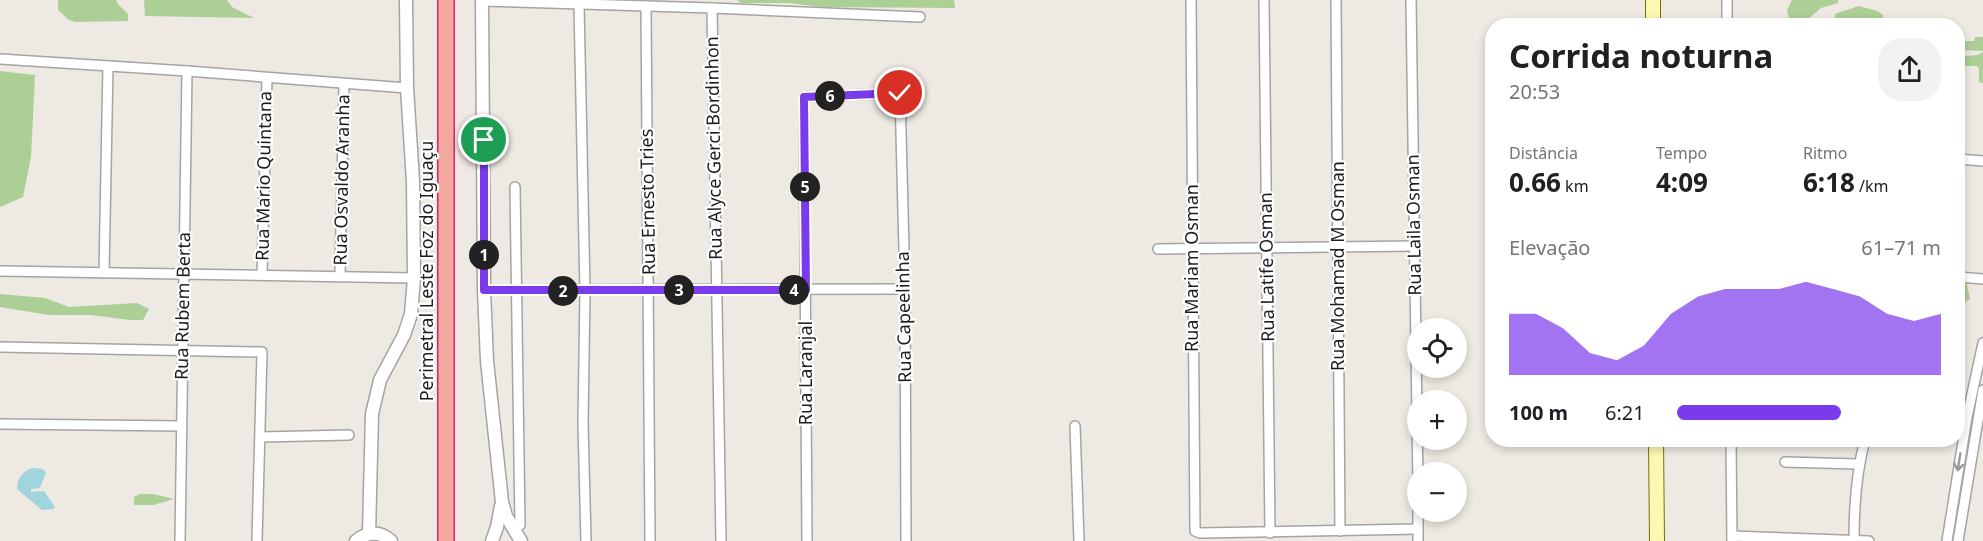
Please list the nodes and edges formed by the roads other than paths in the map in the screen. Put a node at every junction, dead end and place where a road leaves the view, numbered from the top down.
1 (406, 0) edge
2 (446, 0) edge
3 (1191, 0) edge
4 (1264, 0) edge
5 (1336, 0) edge
6 (1411, 0) edge
7 (1653, 0) edge
8 (1727, 0) edge
9 (482, 1) edge
10 (579, 5) junction
11 (646, 6) junction
12 (712, 8) junction
13 (920, 17) dead end
14 (1653, 18) edge
15 (1727, 18) edge
16 (0, 58) edge
17 (108, 66) junction
18 (187, 70) junction
19 (267, 78) junction
20 (344, 84) junction
21 (407, 88) junction
22 (804, 97) joint
23 (1965, 160) edge
24 (1983, 161) edge
25 (514, 187) dead end
26 (1414, 246) junction
27 (1338, 247) junction
28 (1266, 248) junction
29 (1158, 249) dead end
30 (1192, 249) junction
31 (0, 271) edge
32 (104, 273) junction
33 (184, 274) junction
34 (262, 275) junction
35 (340, 276) junction
36 (414, 278) junction
37 (1965, 278) edge
38 (1983, 279) edge
39 (904, 289) junction
40 (484, 290) junction
41 (716, 290) junction
42 (806, 290) junction
43 (516, 291) junction
44 (585, 291) junction
45 (649, 291) junction
46 (1983, 343) edge
47 (0, 346) edge
48 (182, 351) junction
49 (1983, 390) edge
50 (0, 424) edge
51 (181, 426) junction
52 (1075, 426) dead end
53 (1965, 429) edge
54 (349, 435) dead end
55 (261, 437) junction
56 (1656, 447) edge
57 (1731, 447) edge
58 (1863, 447) edge
59 (1962, 447) edge
60 (1418, 462) edge
61 (1785, 462) dead end
62 (1858, 464) junction
63 (502, 502) junction
64 (1418, 522) edge
65 (520, 525) dead end
66 (1418, 529) junction
67 (1340, 531) junction
68 (1270, 533) junction
69 (1300, 537) edge
70 (359, 538) edge
71 (1732, 539) edge
72 (446, 540) edge
73 (1854, 540) edge
74 (180, 541) edge
75 (257, 541) edge
76 (392, 541) edge
77 (493, 541) edge
78 (521, 541) edge
79 (586, 541) edge
80 (650, 541) edge
81 (721, 541) edge
82 (807, 541) edge
83 (906, 541) edge
84 (1079, 541) edge
85 (1418, 541) edge
86 (1657, 541) edge
87 (1869, 541) edge
88 (1947, 541) edge
89 (1958, 541) edge

1 - 21 street
2 - 72 highway, Perimetral Leste Foz do Iguaçu
3 - 30 street, Rua Mariam Osman
4 - 28 street, Rua Latife Osman
5 - 27 street, Rua Mohamad M Osman
6 - 26 street, Rua Laila Osman
7 - 14 main road
8 - 15 street
9 - 10 street
9 - 40 street
10 - 11 street
10 - 44 street
11 - 12 street
11 - 45 street, Rua Ernesto Tries
12 - 13 street
12 - 41 street, Rua Alyce Gerci Bordinhon
16 - 17 street
17 - 18 street
17 - 32 street
18 - 19 street
18 - 33 street, Rua Rubem Berta
19 - 20 street
19 - 34 street, Rua Mario Quintana
20 - 21 street
20 - 35 street, Rua Osvaldo Aranha
21 - 36 street
22 - 39 street, Rua Capeelinha
22 - 42 street, Rua Laranjal
23 - 24 street
25 - 43 street
26 - 27 street
26 - 60 street, Rua Laila Osman
27 - 28 street
27 - 67 street, Rua Mohamad M Osman
28 - 30 street
28 - 68 street, Rua Latife Osman
29 - 30 street
30 - 68 street, Rua Mariam Osman
31 - 32 street
32 - 33 street
33 - 34 street
33 - 48 street, Rua Rubem Berta
34 - 35 street
35 - 36 street
36 - 70 street
37 - 38 street
39 - 42 street
39 - 83 street, Rua Capeelinha
40 - 43 street
40 - 63 street
41 - 42 street
41 - 45 street
41 - 81 street, Rua Alyce Gerci Bordinhon
42 - 82 street, Rua Laranjal
43 - 44 street
43 - 65 street
44 - 45 street
44 - 79 street
45 - 80 street, Rua Ernesto Tries
46 -> 53 street
47 - 48 street
48 - 51 street, Rua Rubem Berta
48 - 55 street
49 - 89 street
50 - 51 street
51 - 74 street, Rua Rubem Berta
52 - 84 street
54 - 55 street
55 - 75 street
56 - 86 main road
57 - 71 street
58 - 62 street
59 -> 88 street
61 - 62 street
62 - 73 street
63 - 77 street
63 - 78 street
64 - 66 street
66 - 67 street
66 - 85 street
67 - 69 street
68 - 69 street
70 - 76 street
71 - 73 street
73 - 87 street
77 - 78 street

